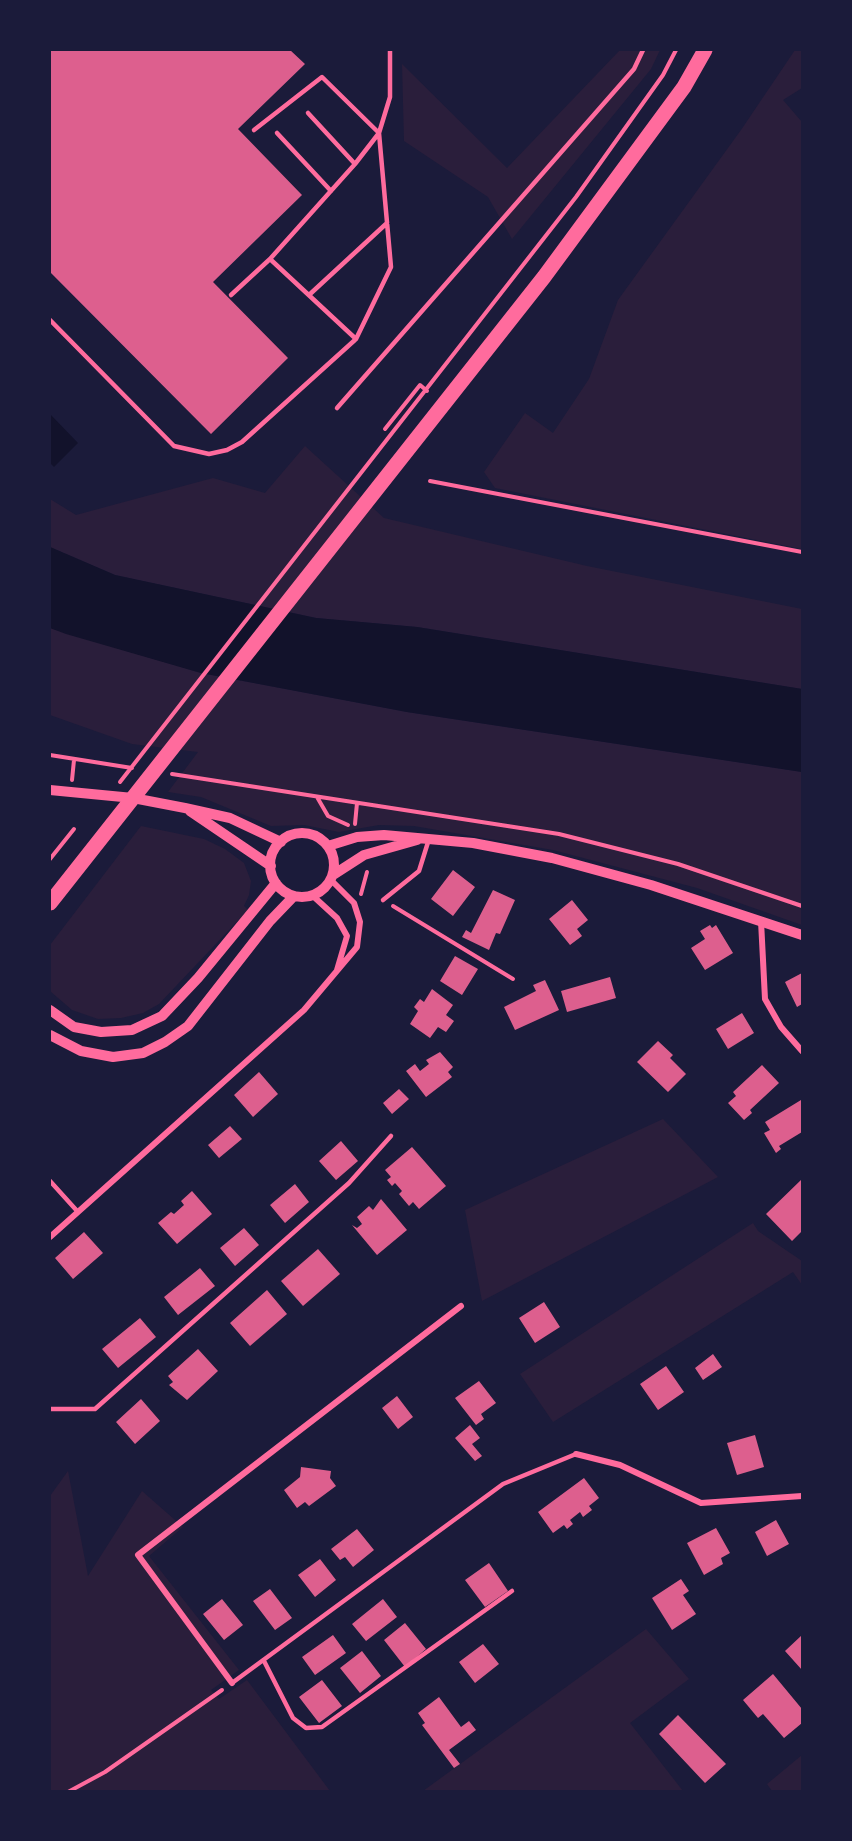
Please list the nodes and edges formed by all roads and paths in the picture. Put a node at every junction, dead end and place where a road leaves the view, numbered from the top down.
1 (390, 50) edge
2 (643, 50) edge
3 (676, 50) edge
4 (705, 50) edge
5 (308, 113) dead end
6 (254, 130) dead end
7 (379, 132) junction
8 (277, 133) dead end
9 (354, 164) junction
10 (331, 190) junction
11 (387, 223) junction
12 (270, 259) junction
13 (231, 295) dead end
14 (309, 295) junction
15 (50, 320) edge
16 (356, 339) junction
17 (427, 391) junction
18 (338, 408) dead end
19 (385, 429) dead end
20 (430, 481) dead end
21 (802, 552) edge
22 (50, 755) edge
23 (74, 760) junction
24 (144, 770) dead end
25 (167, 774) dead end
26 (71, 782) dead end
27 (113, 791) dead end
28 (50, 793) edge
29 (317, 796) junction
30 (357, 803) junction
31 (185, 808) junction
32 (74, 829) dead end
33 (426, 839) junction
34 (281, 842) junction
35 (328, 846) junction
36 (50, 859) edge
37 (57, 864) dead end
38 (271, 866) junction
39 (367, 871) dead end
40 (332, 878) junction
41 (276, 883) junction
42 (294, 896) junction
43 (313, 896) junction
44 (361, 897) dead end
45 (383, 900) joint
46 (50, 903) edge
47 (802, 906) edge
48 (761, 921) junction
49 (802, 935) edge
50 (336, 972) junction
51 (513, 979) dead end
52 (50, 1010) edge
53 (50, 1035) edge
54 (802, 1051) edge
55 (391, 1136) dead end
56 (50, 1181) edge
57 (78, 1212) junction
58 (50, 1237) edge
59 (461, 1306) dead end
60 (50, 1409) edge
61 (576, 1454) joint
62 (802, 1496) edge
63 (512, 1591) dead end
64 (264, 1661) junction
65 (232, 1683) junction
66 (68, 1791) edge

1 - 7 lane
2 - 18 lane
3 - 17 path
4 - 46 main road
5 - 9 lane
6 - 7 lane
7 - 9 lane
7 - 11 lane
8 - 10 lane
9 - 10 lane
10 - 12 lane
11 - 14 lane
11 - 16 lane
12 - 13 lane
12 - 14 lane
14 - 16 lane
15 - 16 lane
17 - 19 path
17 - 27 path
20 - 21 path
22 - 23 path
23 - 24 path
23 - 26 path
25 - 29 path
28 - 31 street
29 - 30 path
29 - 30 path
30 - 47 path
31 - 34 street
31 - 38 street
32 - 36 path
33 - 35 street
33 - 40 street
33 - 45 lane
33 - 48 street
34 - 35 street
34 - 38 street
35 - 40 street
36 - 37 path
38 - 41 street
39 - 44 path
40 - 43 street
40 - 50 street
41 - 42 street
41 - 52 street
42 - 43 street
42 - 53 street
43 - 50 street
45 - 51 path
48 - 49 street
48 - 54 street
50 - 57 street
55 - 60 lane
56 - 57 lane
57 - 58 street
59 - 65 street
61 - 62 street
61 - 64 lane
63 - 64 lane
64 - 65 lane
65 - 66 path

